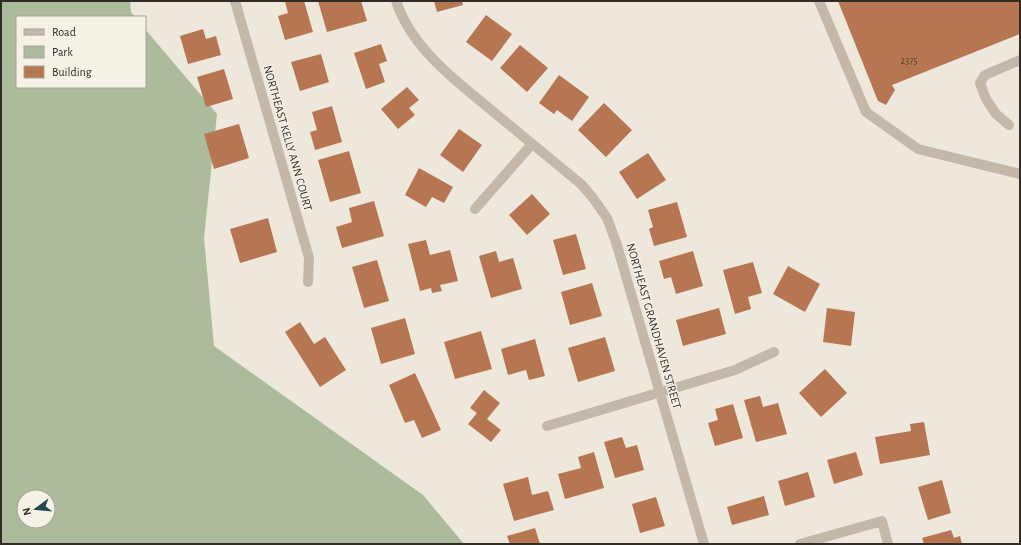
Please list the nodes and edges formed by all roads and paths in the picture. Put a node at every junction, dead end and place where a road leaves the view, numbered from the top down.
1 (235, 1) edge
2 (396, 1) edge
3 (819, 1) edge
4 (1020, 60) edge
5 (1009, 125) dead end
6 (532, 144) junction
7 (1020, 174) edge
8 (475, 209) dead end
9 (308, 282) dead end
10 (774, 352) dead end
11 (660, 393) junction
12 (547, 426) dead end
13 (704, 544) edge
14 (800, 544) edge
15 (888, 544) edge

1 - 9 street, NORTHEAST KELLY ANN COURT
2 - 6 street, NORTHEAST GRANDHAVEN STREET
3 - 7 street
4 - 5 street
6 - 8 street
6 - 11 street, NORTHEAST GRANDHAVEN STREET
10 - 11 street
11 - 12 street
11 - 13 street, NORTHEAST GRANDHAVEN STREET
14 - 15 street

